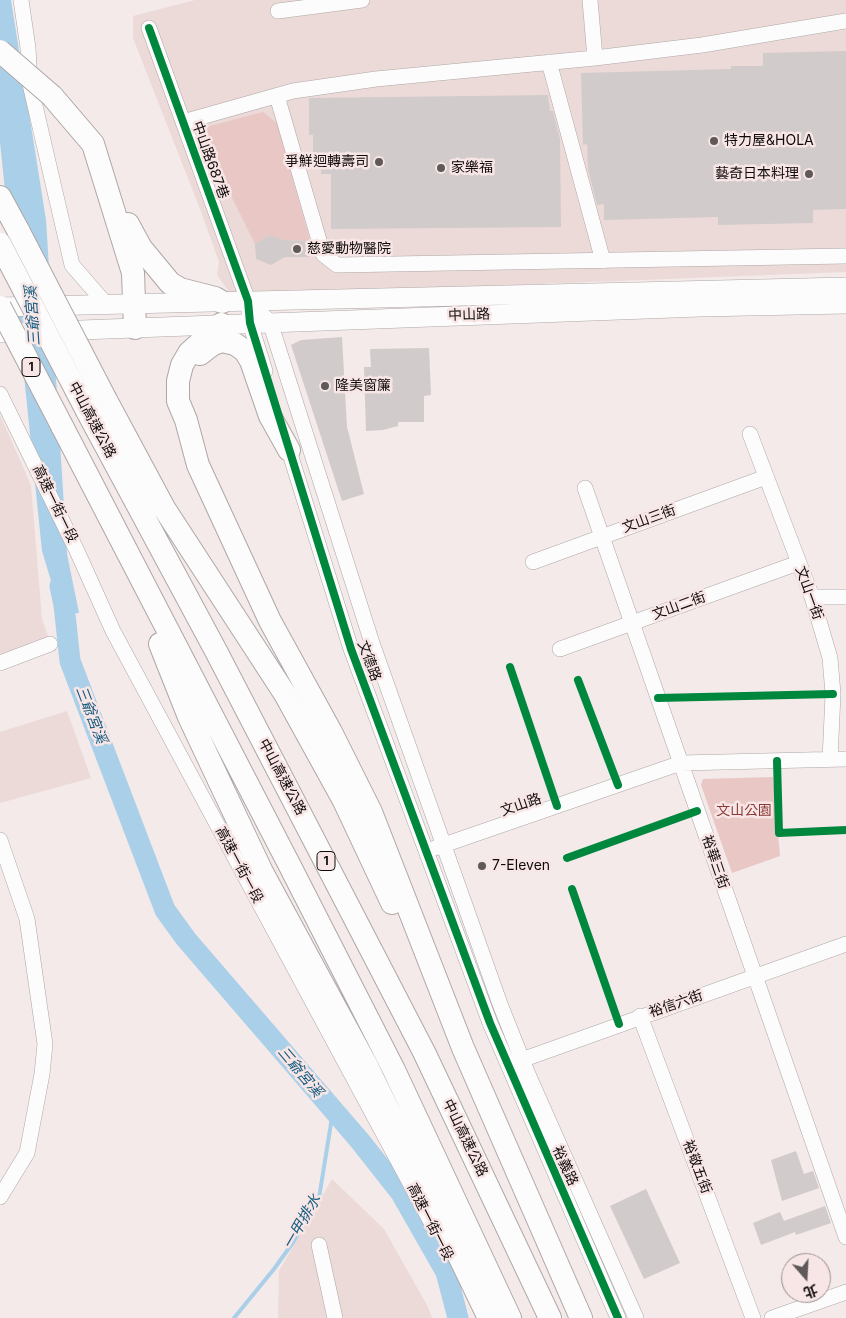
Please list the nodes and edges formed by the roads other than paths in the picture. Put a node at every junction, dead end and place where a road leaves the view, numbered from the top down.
1 (21, 0) edge
2 (362, 0) edge
3 (590, 0) edge
4 (278, 11) dead end
5 (846, 21) edge
6 (149, 28) dead end
7 (0, 51) edge
8 (595, 58) junction
9 (549, 62) junction
10 (277, 96) junction
11 (183, 122) junction
12 (93, 144) junction
13 (0, 197) edge
14 (0, 244) edge
15 (846, 256) edge
16 (603, 261) junction
17 (846, 287) edge
18 (248, 301) junction
19 (222, 302) junction
20 (106, 303) junction
21 (134, 303) junction
22 (846, 304) edge
23 (0, 307) edge
24 (270, 322) junction
25 (250, 323) junction
26 (221, 324) junction
27 (135, 328) junction
28 (2, 333) edge
29 (0, 386) edge
30 (0, 394) edge
31 (97, 406) junction
32 (8, 408) junction
33 (186, 420) junction
34 (750, 434) dead end
35 (289, 450) junction
36 (766, 476) junction
37 (585, 488) dead end
38 (104, 506) junction
39 (602, 536) junction
40 (533, 562) dead end
41 (798, 563) junction
42 (846, 596) edge
43 (812, 597) junction
44 (632, 624) junction
45 (50, 644) dead end
46 (560, 648) dead end
47 (0, 663) edge
48 (846, 759) edge
49 (830, 760) junction
50 (680, 762) junction
51 (0, 840) edge
52 (443, 845) junction
53 (426, 851) junction
54 (846, 944) edge
55 (755, 976) junction
56 (500, 1004) joint
57 (640, 1016) junction
58 (490, 1023) joint
59 (463, 1048) junction
60 (522, 1060) junction
61 (507, 1065) junction
62 (0, 1197) edge
63 (846, 1237) edge
64 (319, 1245) dead end
65 (846, 1292) edge
66 (335, 1318) edge
67 (477, 1318) edge
68 (489, 1318) edge
69 (510, 1318) edge
70 (550, 1318) edge
71 (581, 1318) edge
72 (618, 1318) edge
73 (636, 1318) edge
74 (753, 1318) edge
75 (772, 1318) edge

1 - 20 street
2 - 4 street
3 - 8 street
5 - 8 street
6 - 11 street, 中山路687巷
7 - 12 highway, bridge
8 - 9 street
9 - 10 street
9 - 16 street
10 - 11 street
10 - 16 street
11 - 18 street, 中山路687巷
12 - 19 highway
12 - 21 highway
13 - 31 highway, bridge
14 - 31 highway, 中山高速公路 / 1, bridge
15 - 16 street
17 - 18 main road, 中山路
18 - 19 main road, 中山路
18 - 24 street, 文德路
18 - 25 street, 文德路
19 - 21 main road, 中山路
20 - 21 main road, 中山路
20 - 23 main road, 中山路, bridge
21 - 27 highway
22 - 24 main road, 中山路
23 - 38 highway, 1, bridge
24 - 25 main road, 中山路
24 - 52 street, 文德路
25 - 26 main road, 中山路
25 - 35 street, 文德路
26 - 27 main road, 中山路
26 - 33 highway
27 - 28 main road, 中山路, bridge
29 - 32 street, 高速一街一段
30 - 32 street, 高速一街一段
31 - 59 highway
31 - 70 highway, 中山高速公路 / 1
32 - 67 street, 高速一街一段
33 - 35 highway
33 - 59 highway
34 - 36 street, 文山一街
35 - 53 street, 文德路
36 - 39 street, 文山三街
36 - 41 street, 文山一街
37 - 39 street, 裕華三街
38 - 68 highway
38 - 69 highway, 1
39 - 40 street, 文山三街
39 - 44 street, 裕華三街
41 - 43 street, 文山一街
41 - 44 street, 文山二街
42 - 43 street
43 - 49 street, 文山一街
44 - 46 street, 文山二街
44 - 50 street, 裕華三街
45 - 47 street
48 - 49 street, 文山路
49 - 50 street, 文山路
50 - 52 street, 文山路
50 - 55 street, 裕華三街
51 - 62 street
52 - 53 street, 文山路
52 - 56 street, 文德路
53 - 58 street, 文德路
54 - 55 street, 裕信六街
55 - 57 street, 裕信六街
55 - 63 street, 裕華三街
56 - 60 street, 裕義路
57 - 60 street, 裕信六街
57 - 74 street, 裕敬五街
58 - 61 street, 裕義路
59 - 71 highway
60 - 61 street, 裕信六街
60 - 73 street, 裕義路
61 - 72 street, 裕義路
64 - 66 street
65 - 75 street

